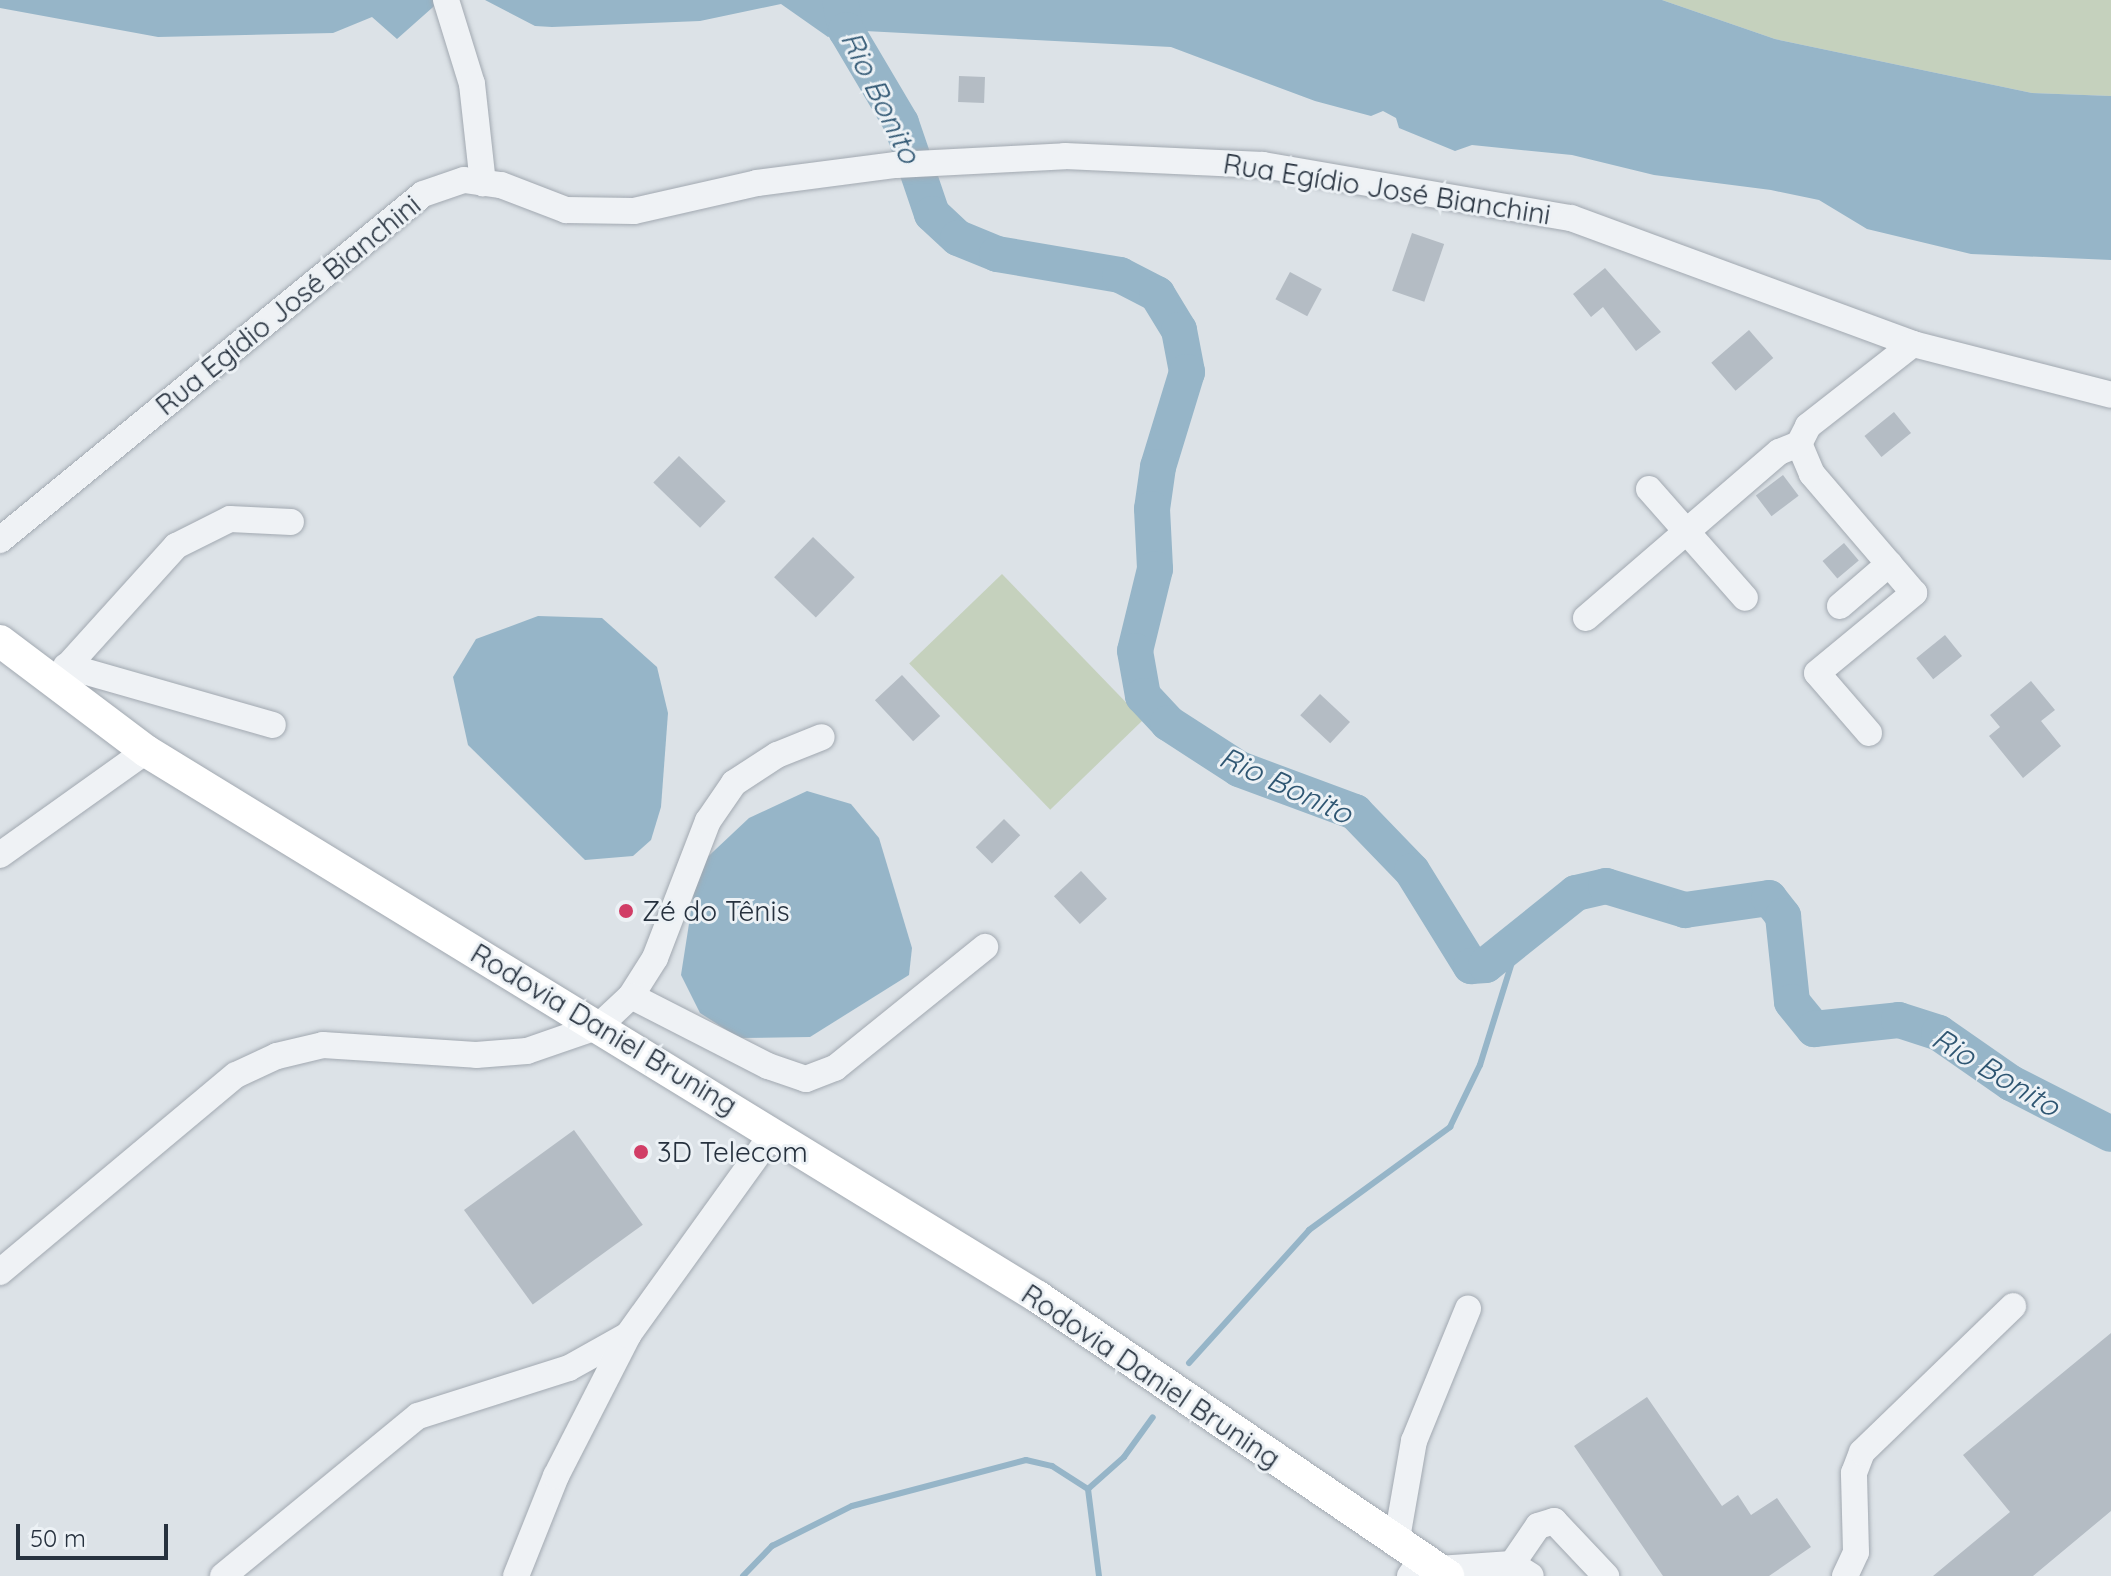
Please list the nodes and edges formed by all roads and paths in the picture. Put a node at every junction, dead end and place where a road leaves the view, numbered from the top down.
1 (446, 0) edge
2 (483, 183) junction
3 (1913, 344) junction
4 (2111, 395) edge
5 (1799, 444) junction
6 (1649, 489) dead end
7 (291, 522) dead end
8 (1687, 531) junction
9 (0, 540) edge
10 (1889, 564) junction
11 (1745, 598) dead end
12 (1840, 606) dead end
13 (1586, 618) dead end
14 (0, 641) edge
15 (60, 674) junction
16 (273, 725) dead end
17 (1869, 733) dead end
18 (822, 737) dead end
19 (146, 751) junction
20 (0, 855) edge
21 (985, 947) dead end
22 (631, 996) junction
23 (599, 1026) junction
24 (773, 1133) junction
25 (0, 1272) edge
26 (2013, 1306) dead end
27 (1468, 1309) dead end
28 (628, 1335) junction
29 (1423, 1565) edge
30 (1521, 1570) edge
31 (223, 1576) edge
32 (516, 1576) edge
33 (1606, 1576) edge
34 (1845, 1576) edge

1 - 2 street
2 - 3 street, Rua Egídio José Bianchini
2 - 9 street, Rua Egídio José Bianchini
3 - 4 street, Rua Egídio José Bianchini
3 - 5 street
5 - 8 street
5 - 10 street
6 - 8 street
7 - 15 street
8 - 11 street
8 - 13 street
10 - 12 street
10 - 17 street
14 - 15 main road, Rodovia Daniel Bruning
15 - 16 street
15 - 19 main road, Rodovia Daniel Bruning
18 - 22 street
19 - 20 street
19 - 23 main road, Rodovia Daniel Bruning
21 - 22 street
22 - 23 street
23 - 24 main road, Rodovia Daniel Bruning
23 - 25 street
24 - 28 street
24 - 29 main road, Rodovia Daniel Bruning
26 - 34 street
27 - 29 street
28 - 31 street
28 - 32 street
29 - 30 street
30 - 33 street

